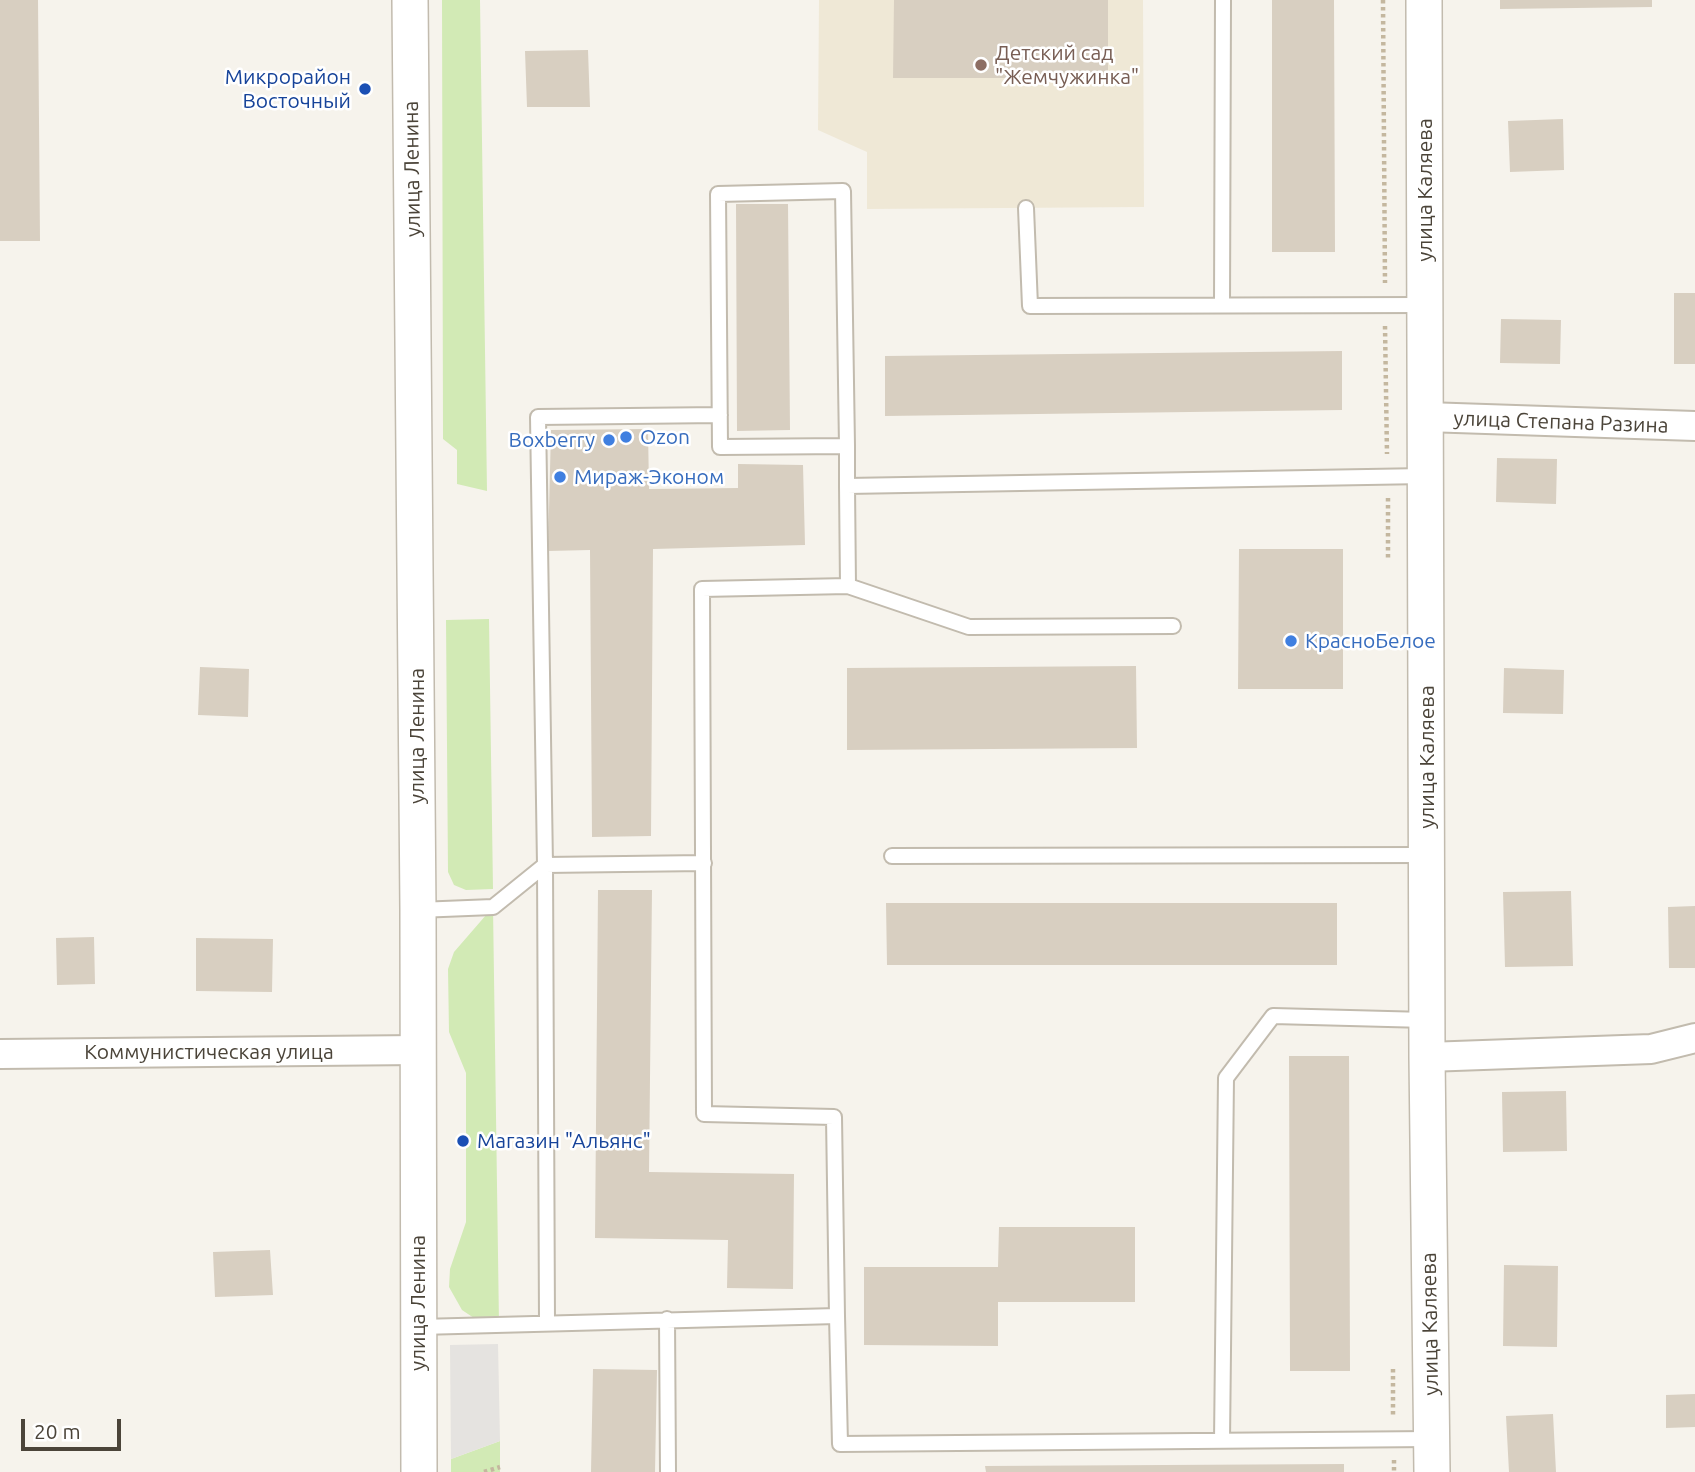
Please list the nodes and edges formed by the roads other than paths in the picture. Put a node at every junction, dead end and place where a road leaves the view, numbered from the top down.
1 (410, 0) edge
2 (1223, 0) edge
3 (1424, 0) edge
4 (1026, 208) dead end
5 (1222, 305) junction
6 (1426, 305) junction
7 (720, 415) junction
8 (1426, 417) junction
9 (1695, 426) edge
10 (847, 446) junction
11 (1426, 476) junction
12 (847, 486) junction
13 (848, 586) junction
14 (1172, 626) dead end
15 (1427, 855) junction
16 (892, 856) dead end
17 (704, 863) junction
18 (545, 865) junction
19 (418, 910) junction
20 (1427, 1020) junction
21 (1695, 1038) edge
22 (418, 1050) junction
23 (0, 1054) edge
24 (1427, 1057) junction
25 (837, 1316) junction
26 (667, 1319) junction
27 (547, 1324) junction
28 (418, 1327) junction
29 (1222, 1441) junction
30 (1432, 1456) edge
31 (419, 1472) edge
32 (668, 1472) edge

1 - 19 street, улица Ленина
2 - 5 lane
3 - 6 street, улица Каляева
4 - 5 lane
5 - 6 lane
6 - 8 street, улица Каляева
7 - 10 lane
7 - 10 lane
7 - 18 lane
8 - 9 street, улица Степана Разина
8 - 11 street, улица Каляева
10 - 12 lane
11 - 12 lane
11 - 15 street, улица Каляева
12 - 13 lane
13 - 14 lane
13 - 17 lane
15 - 16 lane
15 - 20 street, улица Каляева
17 - 18 lane
17 - 25 lane
18 - 19 lane
18 - 27 lane
19 - 22 street, улица Ленина
20 - 24 street, улица Каляева
20 - 29 lane
21 - 24 street
22 - 23 street, Коммунистическая улица
22 - 28 street, улица Ленина
24 - 30 street, улица Каляева
25 - 26 lane
25 - 29 lane
26 - 27 lane
26 - 32 lane
27 - 28 lane
28 - 31 street, улица Ленина
29 - 30 lane

